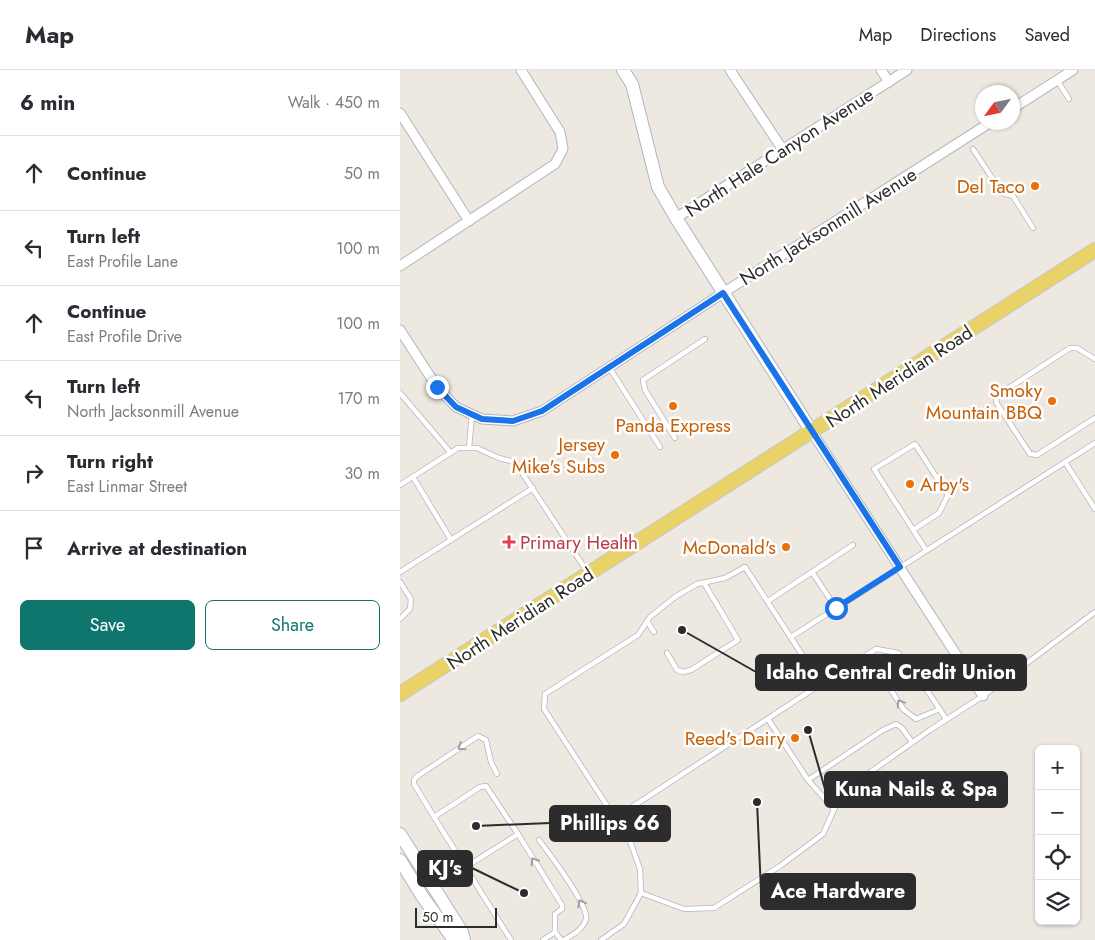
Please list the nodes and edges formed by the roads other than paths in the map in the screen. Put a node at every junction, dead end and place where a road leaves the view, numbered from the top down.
1 (521, 70) edge
2 (623, 70) edge
3 (730, 70) edge
4 (881, 70) edge
5 (907, 70) edge
6 (1073, 70) edge
7 (1057, 80) junction
8 (889, 82) junction
9 (1069, 99) dead end
10 (1020, 104) edge
11 (400, 113) edge
12 (978, 130) edge
13 (972, 149) dead end
14 (783, 150) junction
15 (676, 218) junction
16 (469, 221) junction
17 (1033, 228) dead end
18 (1095, 250) edge
19 (400, 266) edge
20 (723, 293) junction
21 (400, 330) edge
22 (705, 339) dead end
23 (1095, 360) edge
24 (609, 367) junction
25 (400, 393) edge
26 (472, 414) junction
27 (1095, 418) edge
28 (812, 432) junction
29 (675, 438) dead end
30 (1095, 443) edge
31 (660, 447) dead end
32 (469, 448) junction
33 (451, 453) junction
34 (1065, 462) junction
35 (413, 477) junction
36 (400, 485) edge
37 (532, 488) junction
38 (1095, 509) edge
39 (913, 530) junction
40 (451, 540) junction
41 (853, 545) dead end
42 (926, 550) junction
43 (900, 567) junction
44 (400, 572) edge
45 (812, 572) junction
46 (589, 574) junction
47 (400, 582) edge
48 (704, 582) junction
49 (768, 601) junction
50 (836, 608) junction
51 (1095, 612) edge
52 (400, 619) edge
53 (647, 621) junction
54 (654, 632) dead end
55 (791, 637) junction
56 (667, 652) dead end
57 (868, 655) junction
58 (821, 684) junction
59 (400, 694) edge
60 (983, 696) junction
61 (940, 710) junction
62 (768, 719) junction
63 (946, 719) junction
64 (912, 742) junction
65 (497, 774) dead end
66 (808, 780) junction
67 (834, 809) junction
68 (434, 817) junction
69 (615, 818) junction
70 (400, 834) edge
71 (518, 834) junction
72 (540, 840) dead end
73 (400, 860) edge
74 (466, 867) junction
75 (433, 888) junction
76 (641, 893) junction
77 (555, 932) junction
78 (454, 940) edge
79 (464, 940) edge
80 (511, 940) edge
81 (543, 940) edge
82 (562, 940) edge
83 (601, 940) edge

1 - 16 street
2 - 15 street
3 - 14 street
4 - 8 street
5 - 8 street, North Hale Canyon Avenue
6 - 7 street
7 - 9 lane
7 - 10 street
8 - 14 street, North Hale Canyon Avenue
11 - 16 street
12 - 20 street, North Jacksonmill Avenue
13 - 17 lane
14 - 15 street, North Hale Canyon Avenue
15 - 20 street
16 - 19 street
18 - 28 main road, North Meridian Road
20 - 24 street, North Jacksonmill Avenue
20 - 28 street
21 - 26 street
22 - 29 lane
23 - 27 lane
24 - 26 street, North Jacksonmill Avenue
24 - 31 lane
25 - 33 lane
26 - 32 lane
28 - 43 street
28 - 46 main road, North Meridian Road
30 - 34 lane
32 - 33 lane
32 - 37 lane
33 - 35 lane
34 - 38 lane
34 - 42 lane
35 - 36 lane
35 - 40 lane
37 - 40 lane
37 - 46 lane
39 - 39 lane
39 - 42 lane
40 - 44 lane
41 - 45 lane
42 - 43 lane
43 - 50 lane
43 - 60 street
45 - 49 lane
45 - 50 lane
46 - 59 main road, North Meridian Road
47 - 52 lane
48 - 49 lane
48 - 53 lane
48 - 56 lane
49 - 55 lane
50 - 55 lane
51 - 60 lane
53 - 54 lane
53 - 69 lane
55 - 58 lane
57 - 58 lane
57 - 61 lane
61 -> 57 lane
58 - 62 lane
60 - 63 lane
61 - 63 lane
62 - 66 lane
62 - 69 lane
63 - 64 lane
64 - 66 lane
64 - 67 lane
65 -> 68 lane
66 - 67 lane
67 - 76 lane
68 - 71 lane
68 - 74 lane
69 - 76 lane
70 - 75 street
71 - 74 lane
77 -> 71 lane
82 -> 72 lane
73 - 78 street
74 - 75 lane
74 - 80 lane
75 - 79 street
76 - 83 lane
77 - 81 lane
77 - 82 lane

